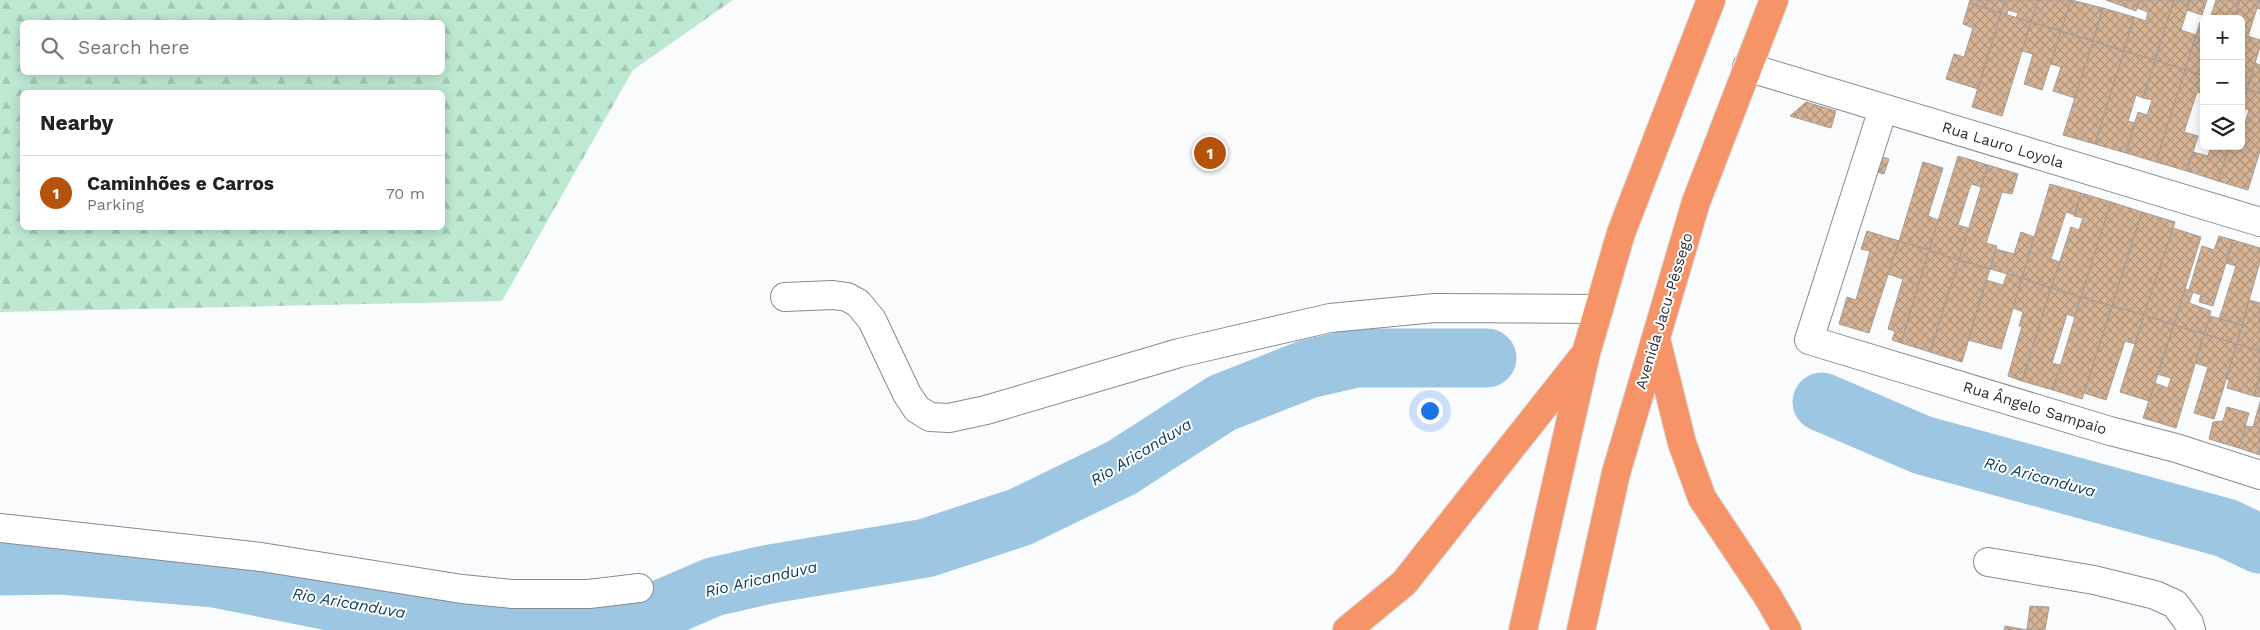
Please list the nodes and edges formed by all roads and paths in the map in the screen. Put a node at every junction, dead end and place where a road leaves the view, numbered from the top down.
1 (1710, 0) edge
2 (1774, 0) edge
3 (1747, 67) junction
4 (1883, 108) junction
5 (2260, 222) edge
6 (785, 297) dead end
7 (1600, 309) junction
8 (1656, 338) junction
9 (1586, 353) junction
10 (2260, 475) edge
11 (0, 528) edge
12 (1988, 562) dead end
13 (639, 588) dead end
14 (1347, 630) edge
15 (1523, 630) edge
16 (1581, 630) edge
17 (1787, 630) edge
18 (2190, 630) edge

1 - 7 highway
2 - 3 highway, Avenida Jacu-Pêssego
3 - 4 street, Rua Lauro Loyola
3 - 8 highway, Avenida Jacu-Pêssego
4 - 5 street, Rua Lauro Loyola
4 - 10 street, Rua Ângelo Sampaio
6 - 7 street
7 - 9 highway
8 - 16 highway, Avenida Jacu-Pêssego
8 - 17 highway
9 - 14 highway
9 - 15 highway
11 - 13 street
12 - 18 street

